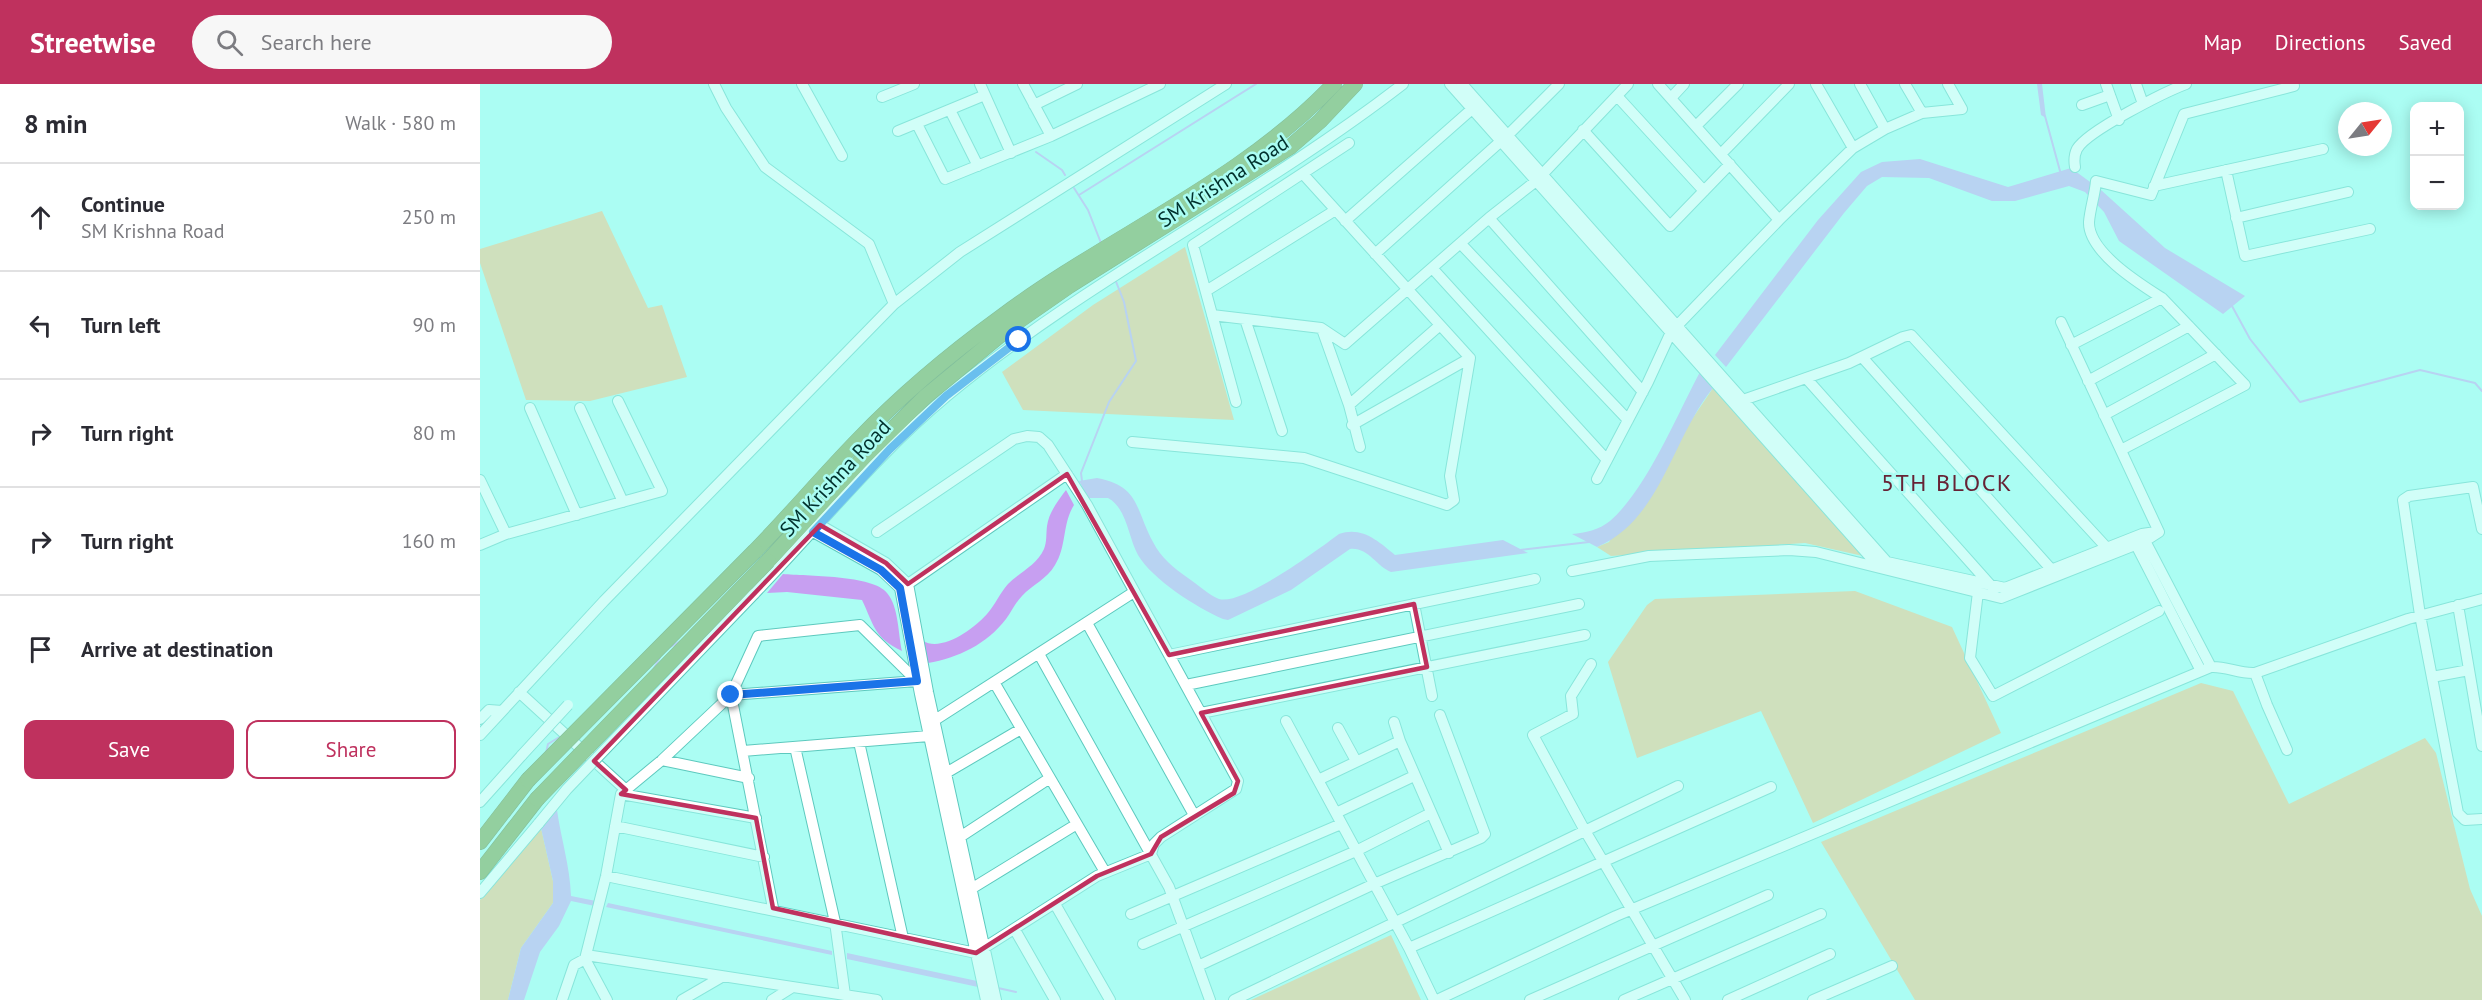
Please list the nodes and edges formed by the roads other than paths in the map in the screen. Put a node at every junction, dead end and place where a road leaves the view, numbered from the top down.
1 (714, 84) edge
2 (802, 84) edge
3 (914, 84) edge
4 (980, 84) edge
5 (1023, 84) edge
6 (1077, 84) edge
7 (1160, 84) edge
8 (1226, 84) edge
9 (1335, 84) edge
10 (1355, 84) edge
11 (1403, 84) edge
12 (1450, 84) edge
13 (1559, 84) edge
14 (1628, 84) edge
15 (1658, 84) edge
16 (1684, 84) edge
17 (1738, 84) edge
18 (1789, 84) edge
19 (1816, 84) edge
20 (1860, 84) edge
21 (1905, 84) edge
22 (1948, 84) edge
23 (2136, 84) edge
24 (2186, 84) edge
25 (1467, 86) edge
26 (2294, 86) dead end
27 (2165, 88) edge
28 (2108, 89) edge
29 (985, 95) junction
30 (1617, 96) junction
31 (882, 97) dead end
32 (1671, 98) junction
33 (2143, 104) junction
34 (1034, 105) junction
35 (2082, 105) dead end
36 (1472, 109) junction
37 (950, 110) junction
38 (1922, 113) junction
39 (2119, 120) junction
40 (917, 124) junction
41 (1696, 126) junction
42 (1885, 129) junction
43 (1583, 130) junction
44 (898, 131) dead end
45 (1051, 136) junction
46 (1504, 138) junction
47 (1349, 144) dead end
48 (1853, 148) junction
49 (2323, 149) dead end
50 (1011, 153) junction
51 (1721, 154) junction
52 (842, 156) dead end
53 (1730, 164) junction
54 (978, 166) junction
55 (2074, 167) dead end
56 (2226, 170) junction
57 (1303, 174) junction
58 (1540, 177) junction
59 (2154, 186) junction
60 (1704, 191) junction
61 (2348, 192) dead end
62 (1334, 211) junction
63 (1489, 218) junction
64 (2236, 218) junction
65 (1779, 220) junction
66 (1345, 221) junction
67 (1166, 226) junction
68 (2370, 229) dead end
69 (1461, 244) junction
70 (1375, 254) junction
71 (1433, 269) junction
72 (1408, 289) junction
73 (1206, 291) junction
74 (2162, 298) junction
75 (894, 304) junction
76 (1212, 315) junction
77 (1245, 319) junction
78 (1006, 322) junction
79 (2061, 322) dead end
80 (1439, 326) junction
81 (2189, 326) junction
82 (1322, 328) junction
83 (1674, 329) junction
84 (2071, 345) junction
85 (2216, 354) junction
86 (1862, 357) junction
87 (1470, 358) junction
88 (1806, 378) junction
89 (2088, 381) junction
90 (1643, 392) junction
91 (1743, 400) junction
92 (618, 401) dead end
93 (1236, 402) dead end
94 (1349, 405) junction
95 (530, 408) dead end
96 (580, 408) dead end
97 (2104, 415) junction
98 (1628, 420) junction
99 (1352, 425) junction
100 (1282, 431) dead end
101 (1132, 442) dead end
102 (1360, 447) dead end
103 (2121, 450) junction
104 (1607, 460) junction
105 (1067, 474) junction
106 (1597, 479) dead end
107 (480, 480) edge
108 (623, 502) junction
109 (577, 515) junction
110 (816, 529) junction
111 (2482, 529) edge
112 (877, 532) dead end
113 (506, 534) junction
114 (2139, 539) junction
115 (480, 545) edge
116 (2107, 548) junction
117 (1884, 565) junction
118 (2051, 569) junction
119 (1572, 571) dead end
120 (1535, 579) dead end
121 (908, 584) junction
122 (1993, 587) junction
123 (1134, 592) junction
124 (1978, 592) junction
125 (2001, 598) junction
126 (2482, 599) edge
127 (1414, 604) junction
128 (1579, 604) dead end
129 (2457, 605) junction
130 (2159, 611) dead end
131 (2420, 615) junction
132 (1086, 623) junction
133 (1585, 635) dead end
134 (1420, 636) junction
135 (1039, 654) junction
136 (1169, 655) junction
137 (1591, 664) dead end
138 (1426, 667) junction
139 (2206, 669) junction
140 (2469, 670) junction
141 (2256, 673) junction
142 (2432, 677) junction
143 (917, 681) junction
144 (994, 682) junction
145 (1185, 685) junction
146 (928, 692) junction
147 (519, 693) junction
148 (731, 695) junction
149 (1432, 696) dead end
150 (480, 701) edge
151 (568, 705) dead end
152 (489, 710) junction
153 (502, 711) junction
154 (1201, 712) junction
155 (1440, 715) dead end
156 (480, 719) edge
157 (935, 720) junction
158 (1286, 721) dead end
159 (1394, 723) dead end
160 (1338, 728) dead end
161 (1021, 729) junction
162 (480, 735) edge
163 (929, 736) junction
164 (1400, 741) junction
165 (859, 742) junction
166 (2482, 746) edge
167 (795, 747) junction
168 (2287, 750) dead end
169 (743, 752) junction
170 (662, 760) junction
171 (1356, 762) junction
172 (946, 773) junction
173 (1414, 776) junction
174 (749, 778) junction
175 (1050, 778) junction
176 (1318, 780) junction
177 (1678, 786) dead end
178 (1771, 787) dead end
179 (624, 792) junction
180 (480, 802) edge
181 (1335, 813) junction
182 (1431, 813) junction
183 (1194, 815) junction
184 (756, 818) junction
185 (2482, 819) edge
186 (1077, 824) junction
187 (1341, 824) junction
188 (615, 826) junction
189 (1584, 829) junction
190 (960, 837) junction
191 (480, 842) edge
192 (1356, 851) junction
193 (1449, 853) junction
194 (1151, 854) junction
195 (764, 857) junction
196 (1604, 861) junction
197 (480, 872) edge
198 (1105, 872) junction
199 (606, 876) junction
200 (1374, 884) junction
201 (971, 889) junction
202 (480, 892) edge
203 (1768, 896) dead end
204 (1172, 897) junction
205 (1055, 904) junction
206 (773, 908) junction
207 (1633, 909) junction
208 (1131, 914) dead end
209 (1821, 914) dead end
210 (835, 922) junction
211 (1396, 923) junction
212 (1183, 927) junction
213 (1015, 930) junction
214 (903, 938) junction
215 (1143, 944) dead end
216 (1653, 945) junction
217 (1409, 948) junction
218 (980, 950) junction
219 (1830, 954) dead end
220 (585, 957) junction
221 (1198, 966) junction
222 (1892, 966) dead end
223 (720, 978) junction
224 (1672, 978) junction
225 (791, 988) junction
226 (989, 988) edge
227 (844, 995) junction
228 (562, 1000) edge
229 (607, 1000) edge
230 (682, 1000) edge
231 (772, 1000) edge
232 (877, 1000) edge
233 (986, 1000) edge
234 (1055, 1000) edge
235 (1110, 1000) edge
236 (1210, 1000) edge
237 (1234, 1000) edge
238 (1435, 1000) edge
239 (1530, 1000) edge
240 (1624, 1000) edge
241 (1685, 1000) edge
242 (1728, 1000) edge
243 (1813, 1000) edge

1 - 75 street
2 - 52 street
3 - 31 street
4 - 29 street
5 - 34 street
6 - 34 street
7 - 45 street
8 - 75 street
9 - 67 highway, SM Krishna Road
10 - 67 highway, SM Krishna Road
11 - 67 street, SM Krishna Road
12 - 36 street
13 - 46 street
14 - 30 street
15 - 32 street
16 - 32 street
17 - 41 street
18 - 51 street
19 - 48 street
20 - 42 street
21 - 38 street
22 - 38 street
23 - 33 street
24 - 27 street
25 - 46 street
26 - 59 street
27 - 33 street
28 - 35 street
28 - 39 street
29 - 37 street
29 - 50 street
30 - 43 street
30 - 60 street
32 - 41 street
33 - 39 street
34 - 45 street
36 - 46 street
36 - 66 street
37 - 40 street
37 - 54 street
38 - 42 street
39 - 55 street
40 - 44 street
40 - 54 street
41 - 51 street
42 - 48 street
43 - 58 street
43 - 60 street
45 - 50 street
46 - 58 street
46 - 70 street
47 - 57 street
48 - 65 street
49 - 56 street
50 - 54 street
51 - 53 street
53 - 60 street
53 - 65 street
56 - 59 street
56 - 64 street
57 - 62 street
57 - 73 street
58 - 63 street
58 - 83 street
59 - 74 street
61 - 64 street
62 - 66 street
62 - 73 street
63 - 69 street
63 - 90 street
64 - 68 street
65 - 83 street
66 - 70 street
67 - 78 highway, SM Krishna Road
67 - 110 street, SM Krishna Road
69 - 71 street
69 - 98 street
70 - 72 street
71 - 72 street
71 - 104 street
72 - 80 street
72 - 82 street
73 - 76 street
74 - 81 street
74 - 84 street
75 - 147 street
76 - 77 street
76 - 93 street
77 - 82 street
77 - 100 street
78 - 191 highway, SM Krishna Road, bridge
78 - 197 highway, SM Krishna Road, bridge
79 - 84 street
80 - 87 street
80 - 94 street
81 - 85 street
81 - 89 street
82 - 94 street
83 - 90 street
83 - 91 street
83 - 117 street
84 - 89 street
85 - 97 street
85 - 103 street
86 - 88 street
86 - 116 street
86 - 118 street
87 - 99 street
87 - 101 street
88 - 91 street
88 - 122 street
89 - 97 street
90 - 98 street
91 - 117 street
92 - 108 street
94 - 99 street
95 - 109 street
96 - 108 street
97 - 103 street
98 - 104 street
99 - 102 street
103 - 114 street
104 - 106 street
105 - 112 street
105 - 121 street
105 - 123 street
107 - 113 street
108 - 109 street
109 - 113 street
110 - 121 street
110 - 143 street
110 - 202 street, SM Krishna Road, bridge
111 - 131 street
113 - 115 street
114 - 116 street
114 - 125 street
114 - 139 street
116 - 118 street
117 - 119 street
117 - 122 street
117 - 124 street
118 - 122 street
120 - 127 street
121 - 146 street
122 - 125 street
123 - 132 street
123 - 136 street
124 - 125 street
124 - 130 street
126 - 129 street
127 - 134 street
127 - 136 street
128 - 134 street
129 - 131 street
129 - 140 street
131 - 141 street
131 - 142 street
132 - 135 street
132 - 183 street
133 - 138 street
134 - 138 street
134 - 145 street
135 - 144 street
135 - 194 street
136 - 145 street
137 - 189 street
138 - 149 street
138 - 154 street
139 - 141 street
139 - 207 street
140 - 142 street
140 - 166 street
141 - 168 street
142 - 185 street
143 - 146 street
143 - 148 street
143 - 148 street
143 - 163 street
144 - 157 street
144 - 161 street
145 - 154 street
146 - 157 street
147 - 153 street
147 - 179 street
148 - 169 street
148 - 170 street
150 - 152 street
151 - 180 street, bridge
152 - 153 street
152 - 156 street
153 - 162 street
154 - 183 street
155 - 193 street
157 - 172 street
158 - 176 street
159 - 164 street
160 - 171 street
161 - 172 street
161 - 175 street
163 - 165 street
163 - 218 street
164 - 171 street
164 - 173 street
165 - 167 street
165 - 214 street
167 - 169 street
167 - 210 street
169 - 174 street
170 - 174 street
170 - 179 street
171 - 176 street
172 - 190 street
173 - 181 street
173 - 182 street
174 - 184 street
175 - 186 street
175 - 190 street
176 - 181 street
177 - 189 street
178 - 196 street
179 - 184 street
179 - 188 street
181 - 187 street
182 - 192 street
182 - 193 street
183 - 194 street
184 - 195 street
186 - 198 street
186 - 201 street
187 - 192 street
187 - 204 street
188 - 195 street
188 - 199 street
189 - 196 street
189 - 211 street
190 - 201 street
192 - 200 street
192 - 212 street
193 - 200 street
194 - 198 street
194 - 204 street
195 - 206 street
196 - 207 street
196 - 217 street
198 - 205 street
199 - 206 street
199 - 220 street
200 - 211 street
200 - 221 street
201 - 218 street
203 - 216 street
204 - 208 street
204 - 212 street
205 - 213 street
205 - 235 street
206 - 210 street
207 - 216 street
207 - 238 street
209 - 224 street
210 - 214 street
210 - 227 street
211 - 217 street
211 - 237 street
212 - 215 street
212 - 221 street
213 - 218 street
213 - 234 street
214 - 218 street
216 - 224 street
216 - 239 street
217 - 238 street
218 - 226 street
219 - 242 street
220 - 223 street
220 - 228 street
220 - 229 street
221 - 236 street
222 - 243 street
223 - 225 street
223 - 230 street
224 - 240 street
224 - 241 street
225 - 227 street
225 - 231 street
226 - 233 street
227 - 232 street

